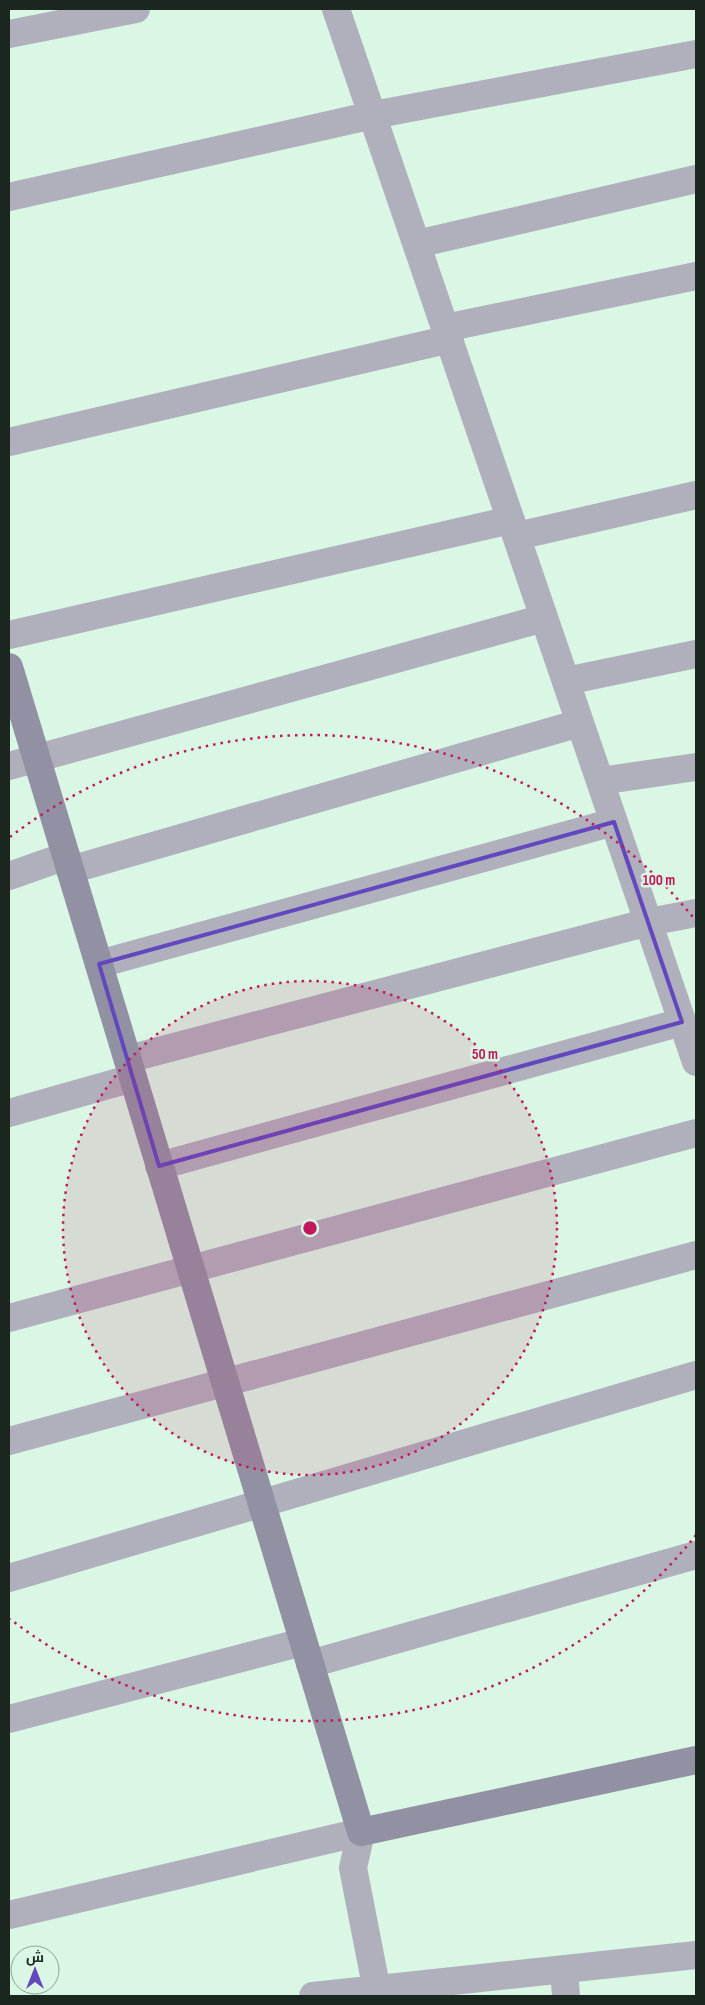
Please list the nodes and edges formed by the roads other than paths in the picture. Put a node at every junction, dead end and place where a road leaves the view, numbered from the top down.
1 (136, 9) edge
2 (336, 9) edge
3 (9, 34) edge
4 (696, 54) edge
5 (373, 115) junction
6 (696, 179) edge
7 (9, 197) edge
8 (417, 244) junction
9 (696, 276) edge
10 (447, 334) junction
11 (9, 442) edge
12 (696, 495) edge
13 (514, 528) junction
14 (544, 618) junction
15 (9, 635) edge
16 (696, 654) edge
17 (9, 667) edge
18 (566, 681) junction
19 (580, 723) junction
20 (36, 758) junction
21 (9, 766) edge
22 (696, 767) edge
23 (600, 781) junction
24 (614, 822) junction
25 (68, 863) junction
26 (9, 876) edge
27 (696, 914) edge
28 (648, 922) junction
29 (99, 964) junction
30 (686, 1013) edge
31 (696, 1062) edge
32 (130, 1069) junction
33 (9, 1113) edge
34 (696, 1133) edge
35 (159, 1166) junction
36 (696, 1255) edge
37 (191, 1269) junction
38 (9, 1318) edge
39 (696, 1375) edge
40 (225, 1383) junction
41 (9, 1441) edge
42 (262, 1503) junction
43 (696, 1555) edge
44 (9, 1578) edge
45 (307, 1653) junction
46 (9, 1719) edge
47 (696, 1760) edge
48 (361, 1832) junction
49 (9, 1915) edge
50 (696, 1955) edge
51 (564, 1969) junction
52 (507, 1986) edge
53 (378, 1993) edge
54 (313, 1996) edge
55 (566, 1996) edge

1 - 3 street
2 - 5 street
4 - 5 street
5 - 7 street
5 - 8 street
6 - 8 street
8 - 10 street
9 - 10 street
10 - 11 street
10 - 13 street
12 - 13 street
13 - 14 street
13 - 15 street
14 - 18 street
14 - 20 street
16 - 18 street
17 - 20 street
18 - 19 street
19 - 23 street
19 - 25 street
20 - 21 street
20 - 25 street
22 - 23 street
23 - 24 street
24 - 28 street
24 - 29 street
25 - 26 street
25 - 29 street
27 - 28 street
28 - 30 street
28 - 32 street
29 - 32 street
30 - 31 street
30 - 35 street
32 - 33 street
32 - 35 street
34 - 37 street
35 - 37 street
36 - 40 street
37 - 38 street
37 - 40 street
39 - 42 street
40 - 41 street
40 - 42 street
42 - 44 street
42 - 45 street
43 - 45 street
45 - 46 street
45 - 48 street
47 - 48 street
48 - 49 street
48 - 53 street
50 - 51 street
51 - 52 street
51 - 55 street
52 - 53 street
53 - 54 street

